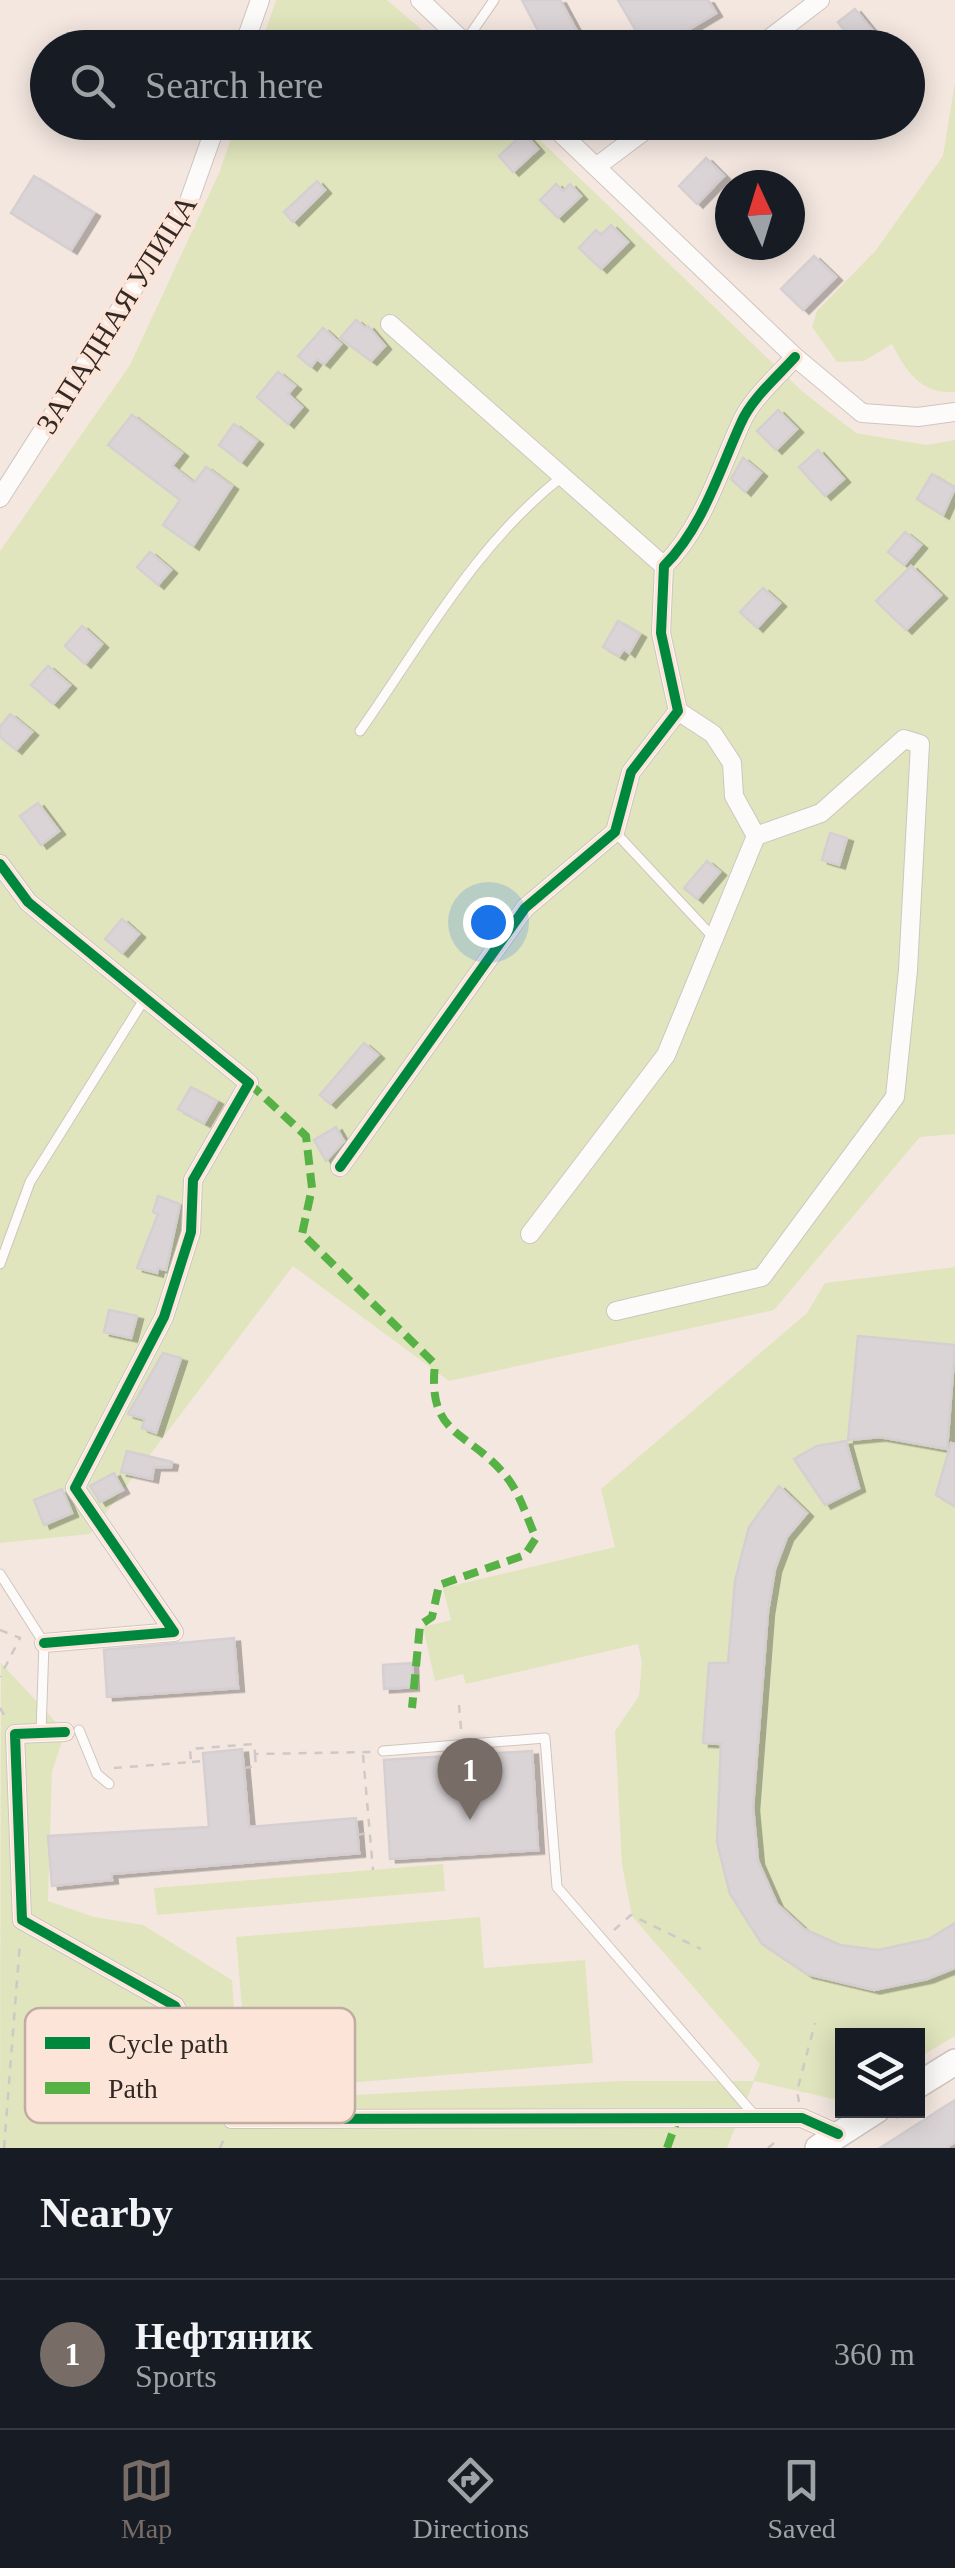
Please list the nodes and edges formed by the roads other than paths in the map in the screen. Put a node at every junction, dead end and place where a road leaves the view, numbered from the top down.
1 (260, 0) edge
2 (420, 0) edge
3 (494, 0) edge
4 (820, 0) edge
5 (249, 30) edge
6 (452, 30) edge
7 (477, 30) edge
8 (780, 30) edge
9 (211, 140) edge
10 (568, 140) edge
11 (632, 140) edge
12 (596, 167) junction
13 (390, 324) dead end
14 (795, 357) junction
15 (955, 412) edge
16 (563, 476) junction
17 (0, 498) edge
18 (664, 566) junction
19 (678, 710) junction
20 (360, 731) dead end
21 (615, 832) junction
22 (756, 836) junction
23 (0, 864) edge
24 (712, 936) junction
25 (145, 998) junction
26 (340, 1168) dead end
27 (530, 1234) dead end
28 (0, 1264) edge
29 (616, 1311) dead end
30 (0, 1574) edge
31 (44, 1643) junction
32 (72, 1731) joint
33 (42, 1733) junction
34 (383, 1752) road end
35 (110, 1784) dead end
36 (175, 2008) edge
37 (955, 2062) edge
38 (925, 2081) edge
39 (864, 2118) edge
40 (355, 2119) edge
41 (758, 2119) junction
42 (828, 2143) edge

1 - 5 street
2 - 6 street
3 - 7 lane
4 - 8 street
9 - 17 street, ЗАПАДНАЯ УЛИЦА
10 - 12 street
11 - 12 street
12 - 14 street
13 - 16 street
14 - 15 street
14 - 18 street
16 - 18 street
16 - 20 lane
18 - 19 street
19 - 21 street
19 - 22 street
21 - 24 lane
21 - 26 street
22 - 24 street
22 - 29 street
23 - 25 street
24 - 27 street
25 - 28 lane
25 - 31 street
30 - 31 lane
31 - 33 lane
32 - 33 street
32 - 35 lane
33 - 36 street
34 - 41 lane
37 - 38 main road
39 - 42 main road
40 - 41 street
41 - 42 street

